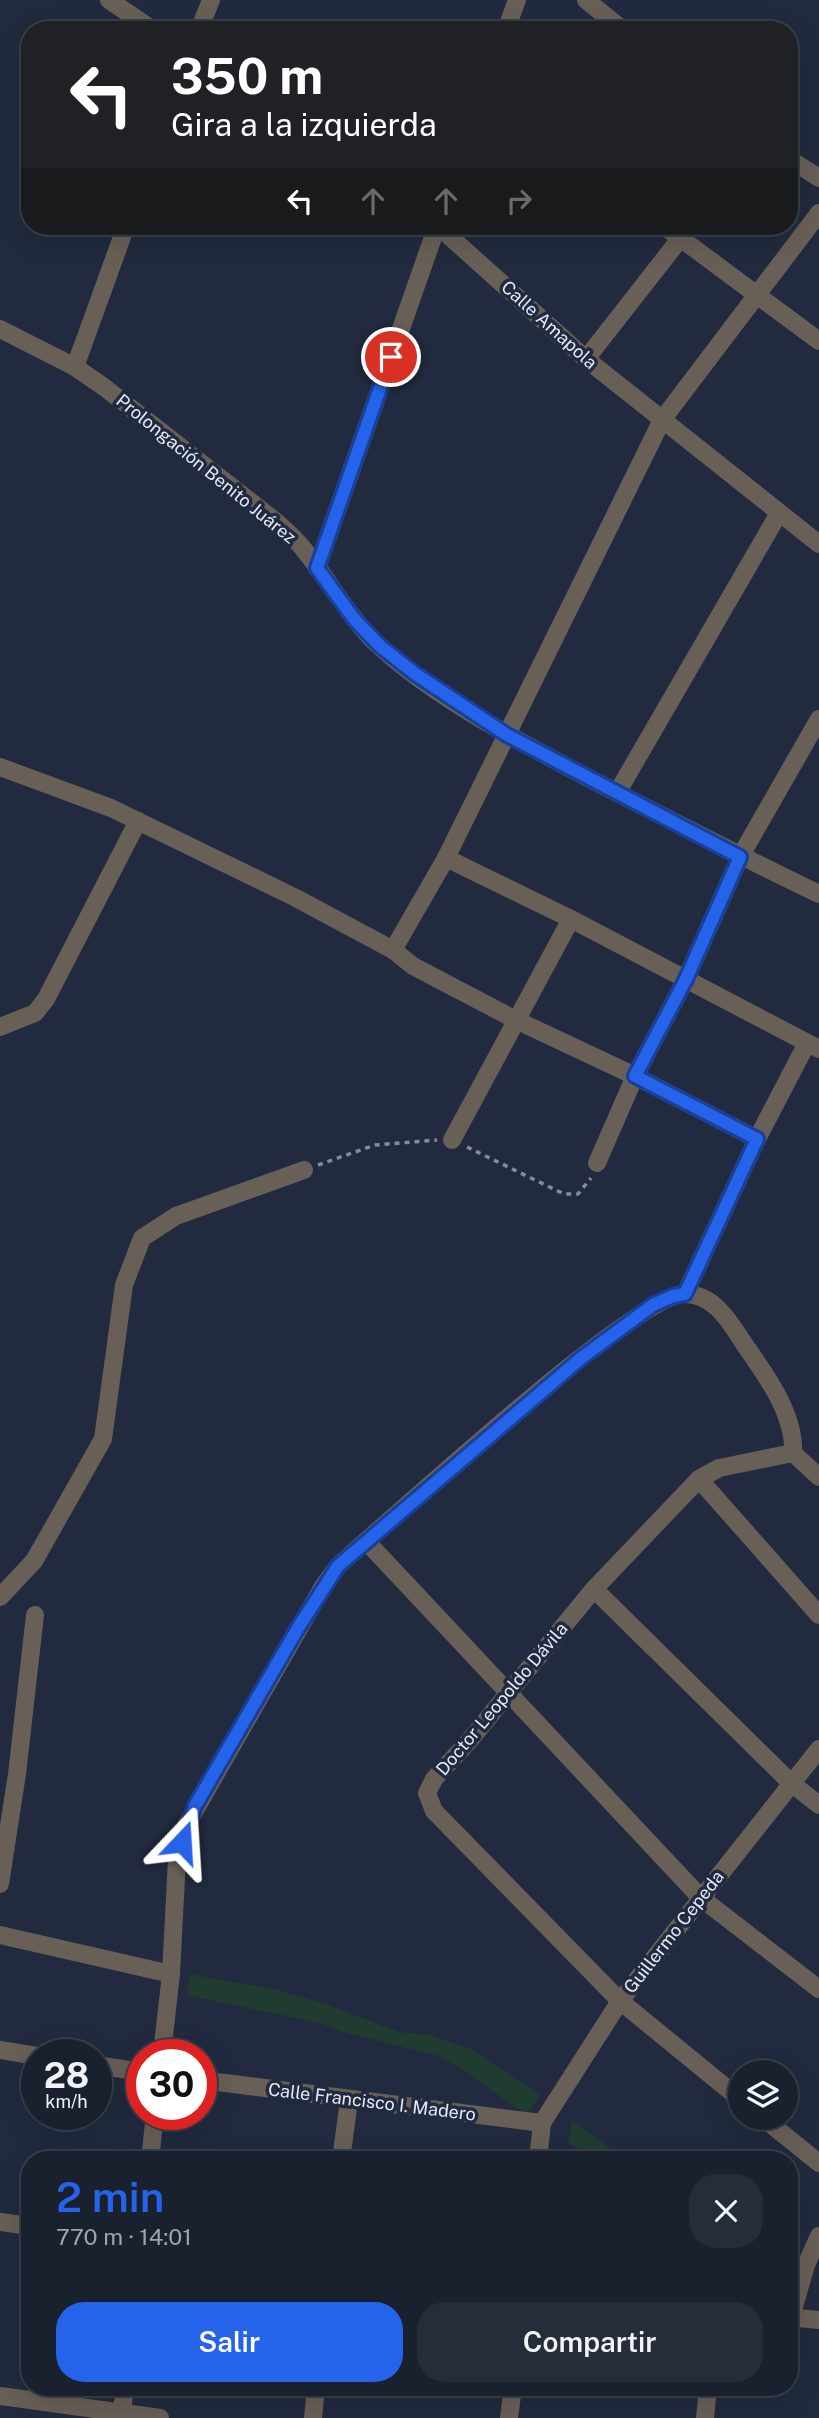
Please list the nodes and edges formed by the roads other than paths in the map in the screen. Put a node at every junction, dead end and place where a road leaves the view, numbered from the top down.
1 (108, 0) edge
2 (211, 0) edge
3 (517, 0) edge
4 (586, 0) edge
5 (140, 21) edge
6 (203, 21) edge
7 (509, 21) edge
8 (612, 21) edge
9 (798, 165) edge
10 (819, 178) edge
11 (819, 213) edge
12 (123, 235) edge
13 (435, 235) edge
14 (448, 235) edge
15 (683, 235) edge
16 (688, 235) edge
17 (757, 296) junction
18 (0, 329) edge
19 (819, 341) edge
20 (586, 359) junction
21 (75, 367) junction
22 (662, 420) junction
23 (779, 513) junction
24 (819, 544) edge
25 (317, 568) junction
26 (819, 719) edge
27 (507, 735) junction
28 (0, 767) edge
29 (617, 793) junction
30 (138, 821) junction
31 (740, 857) junction
32 (446, 858) junction
33 (819, 894) edge
34 (571, 919) junction
35 (393, 950) junction
36 (686, 979) junction
37 (516, 1020) junction
38 (0, 1027) edge
39 (813, 1046) edge
40 (635, 1076) junction
41 (757, 1139) junction
42 (452, 1140) road end
43 (597, 1163) road end
44 (304, 1170) road end
45 (685, 1294) junction
46 (793, 1453) junction
47 (819, 1477) edge
48 (699, 1479) junction
49 (366, 1541) junction
50 (594, 1589) junction
51 (0, 1597) edge
52 (35, 1615) dead end
53 (819, 1615) edge
54 (509, 1692) junction
55 (819, 1749) edge
56 (791, 1783) junction
57 (819, 1805) edge
58 (0, 1884) edge
59 (701, 1898) junction
60 (0, 1935) edge
61 (171, 1974) junction
62 (819, 1989) edge
63 (620, 2001) junction
64 (164, 2039) edge
65 (0, 2050) edge
66 (21, 2053) edge
67 (217, 2082) edge
68 (728, 2089) edge
69 (349, 2100) junction
70 (542, 2123) junction
71 (153, 2130) edge
72 (778, 2130) edge
73 (151, 2151) edge
74 (342, 2151) edge
75 (539, 2151) edge
76 (819, 2164) edge
77 (0, 2222) edge
78 (21, 2225) edge
79 (819, 2236) edge
80 (798, 2291) edge
81 (798, 2318) edge
82 (819, 2320) edge
83 (0, 2396) edge
84 (124, 2396) edge
85 (315, 2396) edge
86 (512, 2396) edge
87 (707, 2396) edge
88 (122, 2415) edge
89 (160, 2418) edge
90 (313, 2418) edge
91 (509, 2418) edge
92 (705, 2418) edge

1 - 5 street
2 - 6 street
3 - 7 street
4 - 8 street
9 - 10 street
11 - 17 street
12 - 21 street
13 - 25 street
14 - 20 street, Calle Amapola
15 - 20 street
16 - 17 street
17 - 19 street
17 - 22 street
18 - 21 street, Prolongación Benito Juárez
20 - 22 street, Calle Amapola
21 - 25 street, Prolongación Benito Juárez
22 - 23 street, Calle Amapola
22 - 27 street
23 - 24 street, Calle Amapola
23 - 29 street
25 - 27 street, Prolongación Benito Juárez
26 - 31 street
27 - 29 street, Prolongación Benito Juárez
27 - 32 street
28 - 30 street
29 - 31 street, Prolongación Benito Juárez
30 - 35 street
30 - 38 street
31 - 33 street, Prolongación Benito Juárez
31 - 36 street
32 - 34 street
32 - 35 street
34 - 36 street
34 - 37 street
35 - 37 street
36 - 39 street
36 - 40 street
37 - 40 street
37 - 42 street
39 - 41 street
40 - 41 street
40 - 43 street
41 - 45 street
44 - 51 street
45 - 46 street
45 - 49 street
46 - 47 street
46 - 48 street, Doctor Leopoldo Dávila
48 - 50 street, Doctor Leopoldo Dávila
48 - 53 street
49 - 54 street
49 - 61 street
50 - 54 street, Doctor Leopoldo Dávila
50 - 56 street
52 - 58 street
54 - 59 street
54 - 63 street, Doctor Leopoldo Dávila
55 - 56 street, Guillermo Cepeda
56 - 57 street
56 - 59 street, Guillermo Cepeda
59 - 62 street
59 - 63 street, Guillermo Cepeda
60 - 61 street
61 - 64 street
63 - 68 street, Doctor Leopoldo Dávila
63 - 70 street, Guillermo Cepeda
65 - 66 street
67 - 69 street, Calle Francisco I. Madero
69 - 70 street, Calle Francisco I. Madero
69 - 74 street
70 - 75 street
71 - 73 street
72 - 76 street
77 - 78 street
79 - 80 street
81 - 82 street
83 - 88 street
84 - 88 street
85 - 90 street
86 - 91 street
87 - 92 street
88 - 89 street

